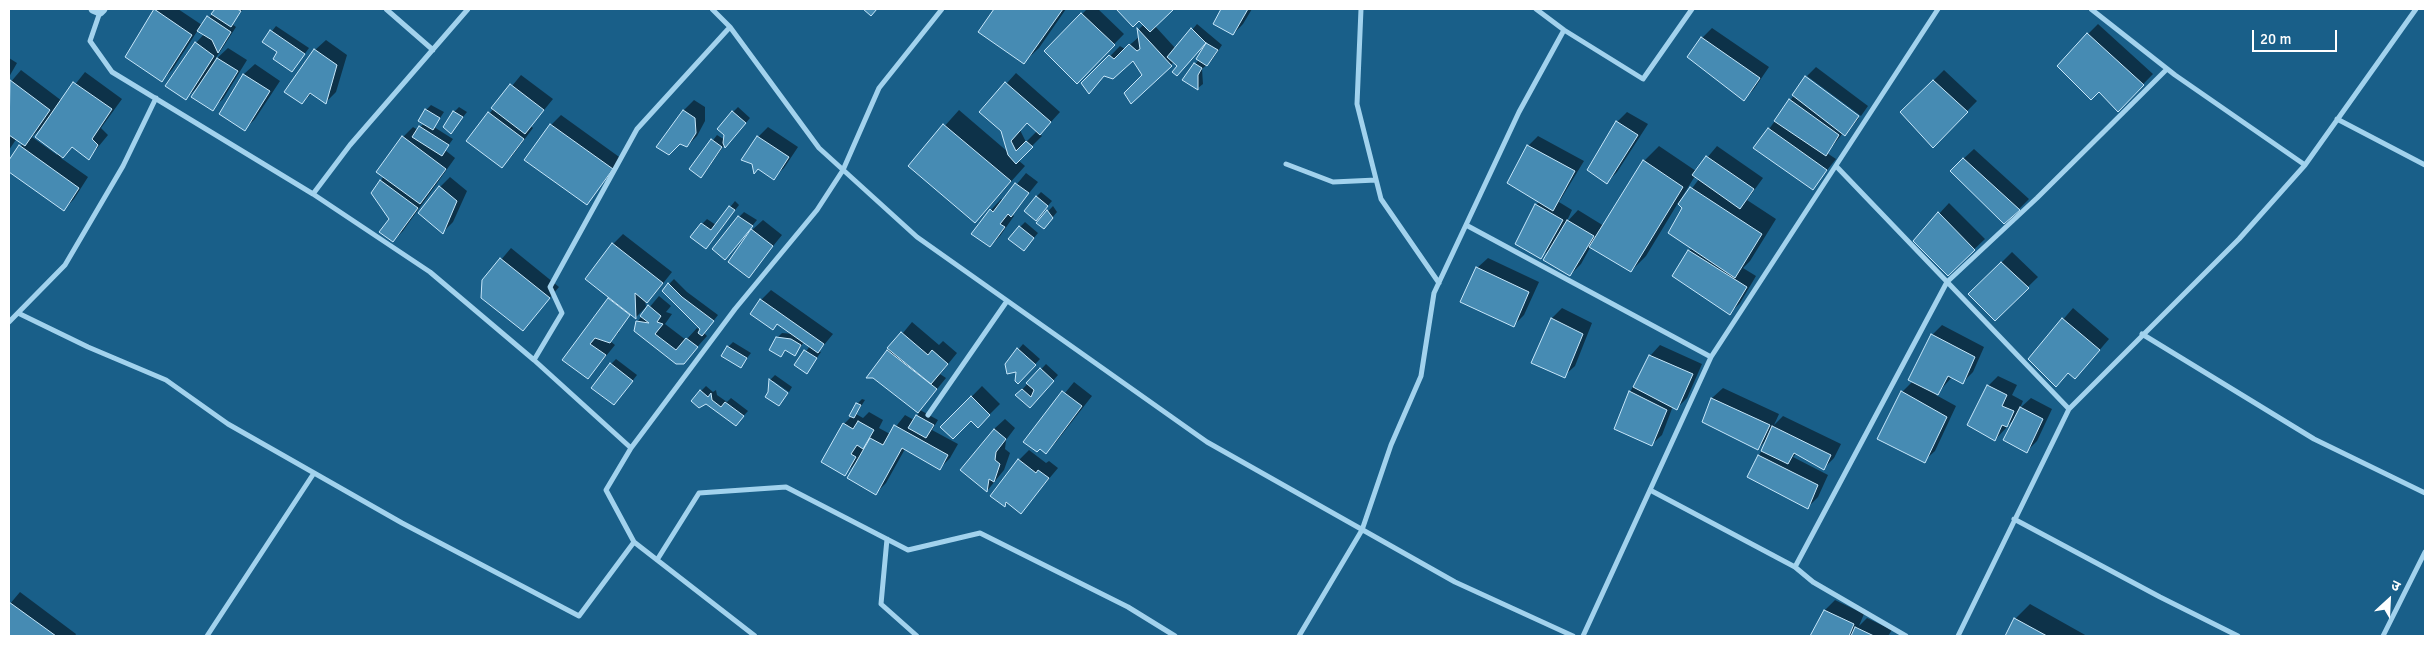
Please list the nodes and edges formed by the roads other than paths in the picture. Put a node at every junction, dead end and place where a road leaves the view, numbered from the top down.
1 (386, 9) edge
2 (468, 9) edge
3 (712, 9) edge
4 (942, 9) edge
5 (1361, 9) edge
6 (1536, 9) edge
7 (1692, 9) edge
8 (1938, 9) edge
9 (2091, 9) edge
10 (2416, 9) edge
11 (98, 10) edge
12 (730, 27) junction
13 (1564, 30) junction
14 (433, 50) junction
15 (2167, 69) junction
16 (156, 98) junction
17 (2337, 119) junction
18 (1286, 164) dead end
19 (2305, 164) junction
20 (2425, 165) edge
21 (1836, 166) junction
22 (843, 170) junction
23 (1376, 180) junction
24 (313, 194) junction
25 (1466, 225) junction
26 (1947, 282) junction
27 (1439, 283) junction
28 (1007, 301) junction
29 (18, 313) junction
30 (9, 322) edge
31 (2142, 334) junction
32 (1711, 357) junction
33 (534, 360) junction
34 (2069, 409) junction
35 (928, 415) dead end
36 (631, 448) junction
37 (314, 473) junction
38 (1650, 490) junction
39 (2425, 493) edge
40 (2014, 518) junction
41 (1362, 530) junction
42 (886, 539) junction
43 (634, 542) junction
44 (2425, 552) edge
45 (657, 560) junction
46 (1795, 567) junction
47 (207, 636) edge
48 (754, 636) edge
49 (917, 636) edge
50 (1174, 636) edge
51 (1299, 636) edge
52 (1573, 636) edge
53 (1583, 636) edge
54 (1906, 636) edge
55 (1958, 636) edge
56 (2238, 636) edge
57 (2383, 636) edge

1 - 14 street
2 - 14 street
3 - 12 street
4 - 22 street
5 - 23 street
6 - 13 street
7 - 13 street
8 - 21 street
9 - 15 street
10 - 17 street
11 - 16 street
12 - 22 street
12 - 33 street
13 - 25 street
14 - 24 street
15 - 19 street
15 - 26 street
16 - 24 street
16 - 29 street
17 - 19 street
17 - 20 street
18 - 23 street
19 - 31 street
21 - 26 street
21 - 32 street
22 - 28 street
22 - 36 street
23 - 27 street
24 - 33 street
25 - 27 street
25 - 32 street
26 - 34 street
26 - 46 street
27 - 41 street
28 - 35 street
28 - 41 street
29 - 30 street
29 - 37 street
31 - 34 street
31 - 39 street
32 - 38 street
33 - 36 street
34 - 40 street
36 - 43 street
37 - 43 street
37 - 47 street
38 - 46 street
38 - 53 street
40 - 55 street
40 - 56 street
41 - 51 street
41 - 52 street
42 - 45 street
42 - 49 street
42 - 50 street
43 - 45 street
44 - 57 street
45 - 48 street
46 - 54 street

